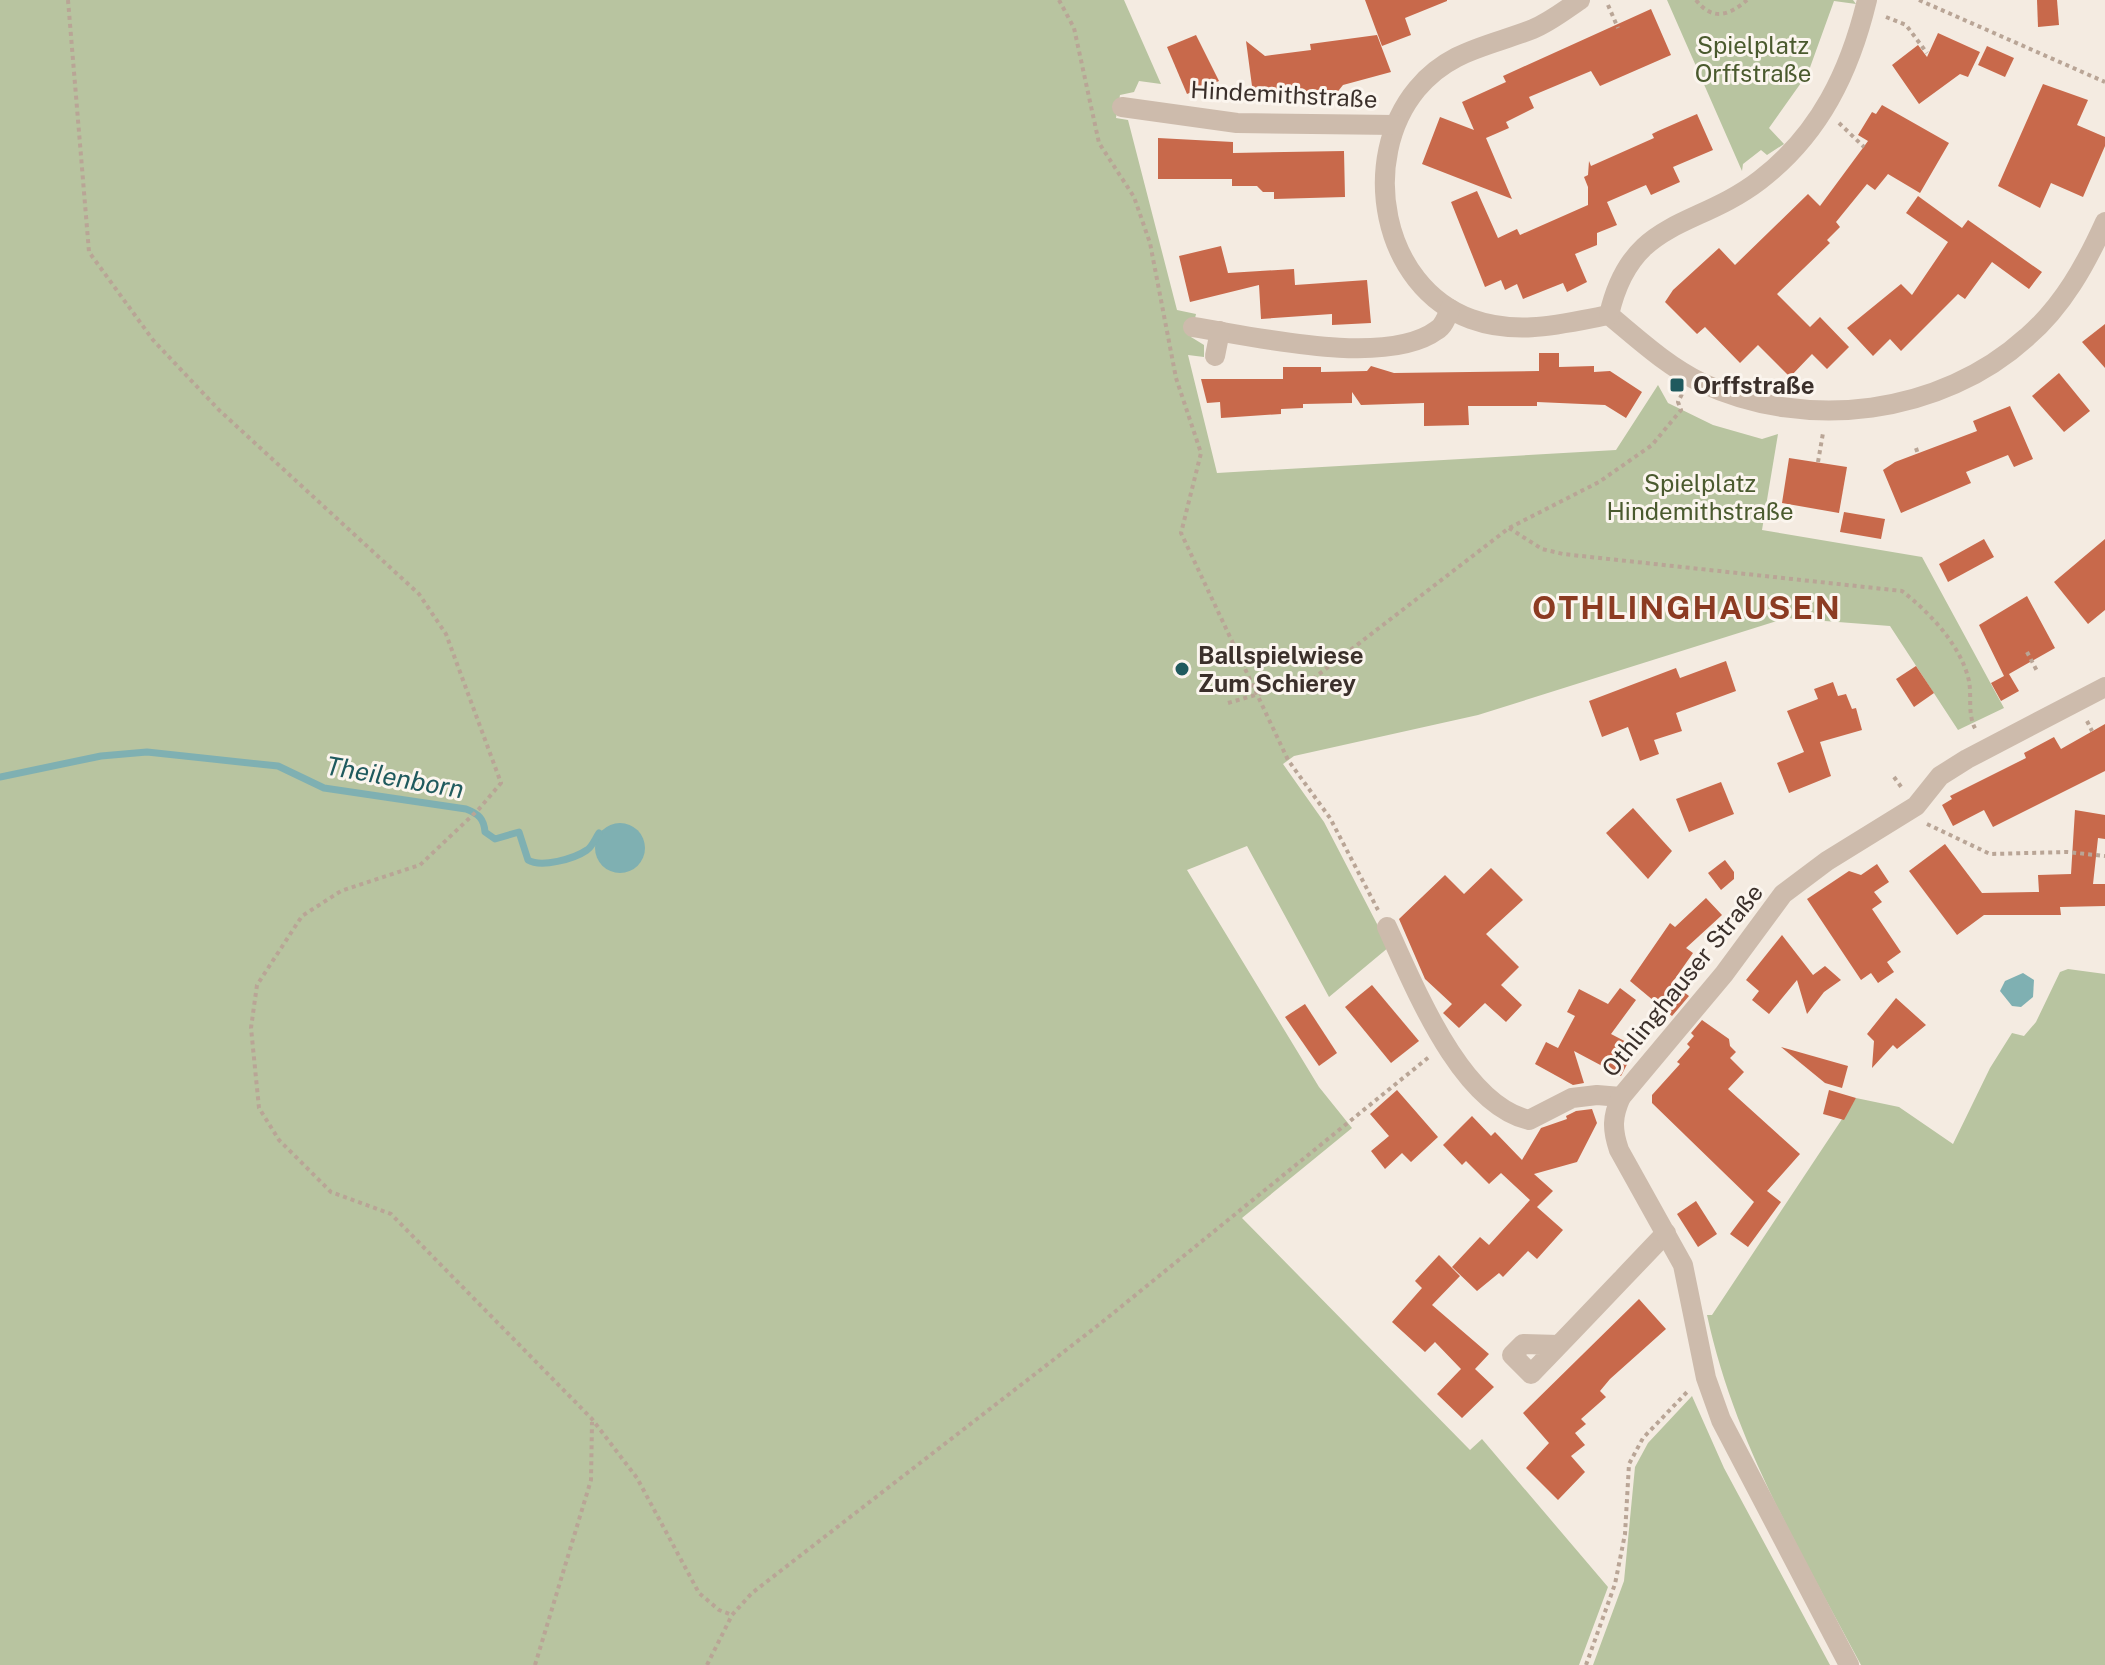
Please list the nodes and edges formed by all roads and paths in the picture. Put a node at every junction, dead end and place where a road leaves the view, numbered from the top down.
1 (68, 0) edge
2 (1059, 0) edge
3 (1580, 0) edge
4 (1696, 0) edge
5 (1747, 0) edge
6 (1867, 0) edge
7 (1919, 0) edge
8 (1608, 5) dead end
9 (1551, 9) edge
10 (1906, 25) dead end
11 (1618, 28) dead end
12 (1927, 53) dead end
13 (2105, 82) edge
14 (1122, 107) dead end
15 (1395, 125) junction
16 (1842, 125) dead end
17 (1864, 147) dead end
18 (2105, 222) edge
19 (1450, 309) junction
20 (1609, 315) junction
21 (1193, 327) dead end
22 (1220, 331) junction
23 (1215, 356) dead end
24 (1681, 410) dead end
25 (1823, 435) dead end
26 (1916, 448) dead end
27 (1918, 454) dead end
28 (1818, 462) dead end
29 (1509, 528) junction
30 (2027, 652) dead end
31 (2037, 671) dead end
32 (2105, 687) edge
33 (1258, 696) junction
34 (1228, 703) dead end
35 (1986, 748) junction
36 (1916, 806) junction
37 (2105, 856) edge
38 (1387, 927) joint
39 (1444, 1044) junction
40 (1621, 1097) junction
41 (1666, 1233) junction
42 (1559, 1345) dead end
43 (1706, 1378) junction
44 (592, 1419) junction
45 (732, 1615) junction
46 (535, 1665) edge
47 (707, 1665) edge
48 (1586, 1665) edge
49 (1849, 1665) edge

1 - 44 path
2 - 33 path
3 - 9 street, Hindemithstraße
4 - 5 path
6 - 20 street
7 - 13 path
8 - 11 path
9 - 15 street, Hindemithstraße
10 - 12 path
14 - 15 street, Hindemithstraße
15 - 19 street, Hindemithstraße
16 - 17 path
18 - 20 street
19 - 20 street, Hindemithstraße
19 - 22 street
21 - 22 street
22 - 23 street
24 - 29 path
25 - 28 path
26 - 27 path
29 - 33 path
29 - 35 path
30 - 31 path
32 - 35 street, Othlinghauser Straße
33 - 34 path
33 - 38 path
35 - 36 street, Othlinghauser Straße
36 - 37 path
36 - 40 street, Othlinghauser Straße
38 - 39 street
39 - 40 street
39 - 45 path
40 - 41 street, Othlinghauser Straße
41 - 42 street
41 - 43 street, Othlinghauser Straße
43 - 48 path
43 - 49 street, Othlinghauser Straße
44 - 45 path
44 - 46 path
45 - 47 path

